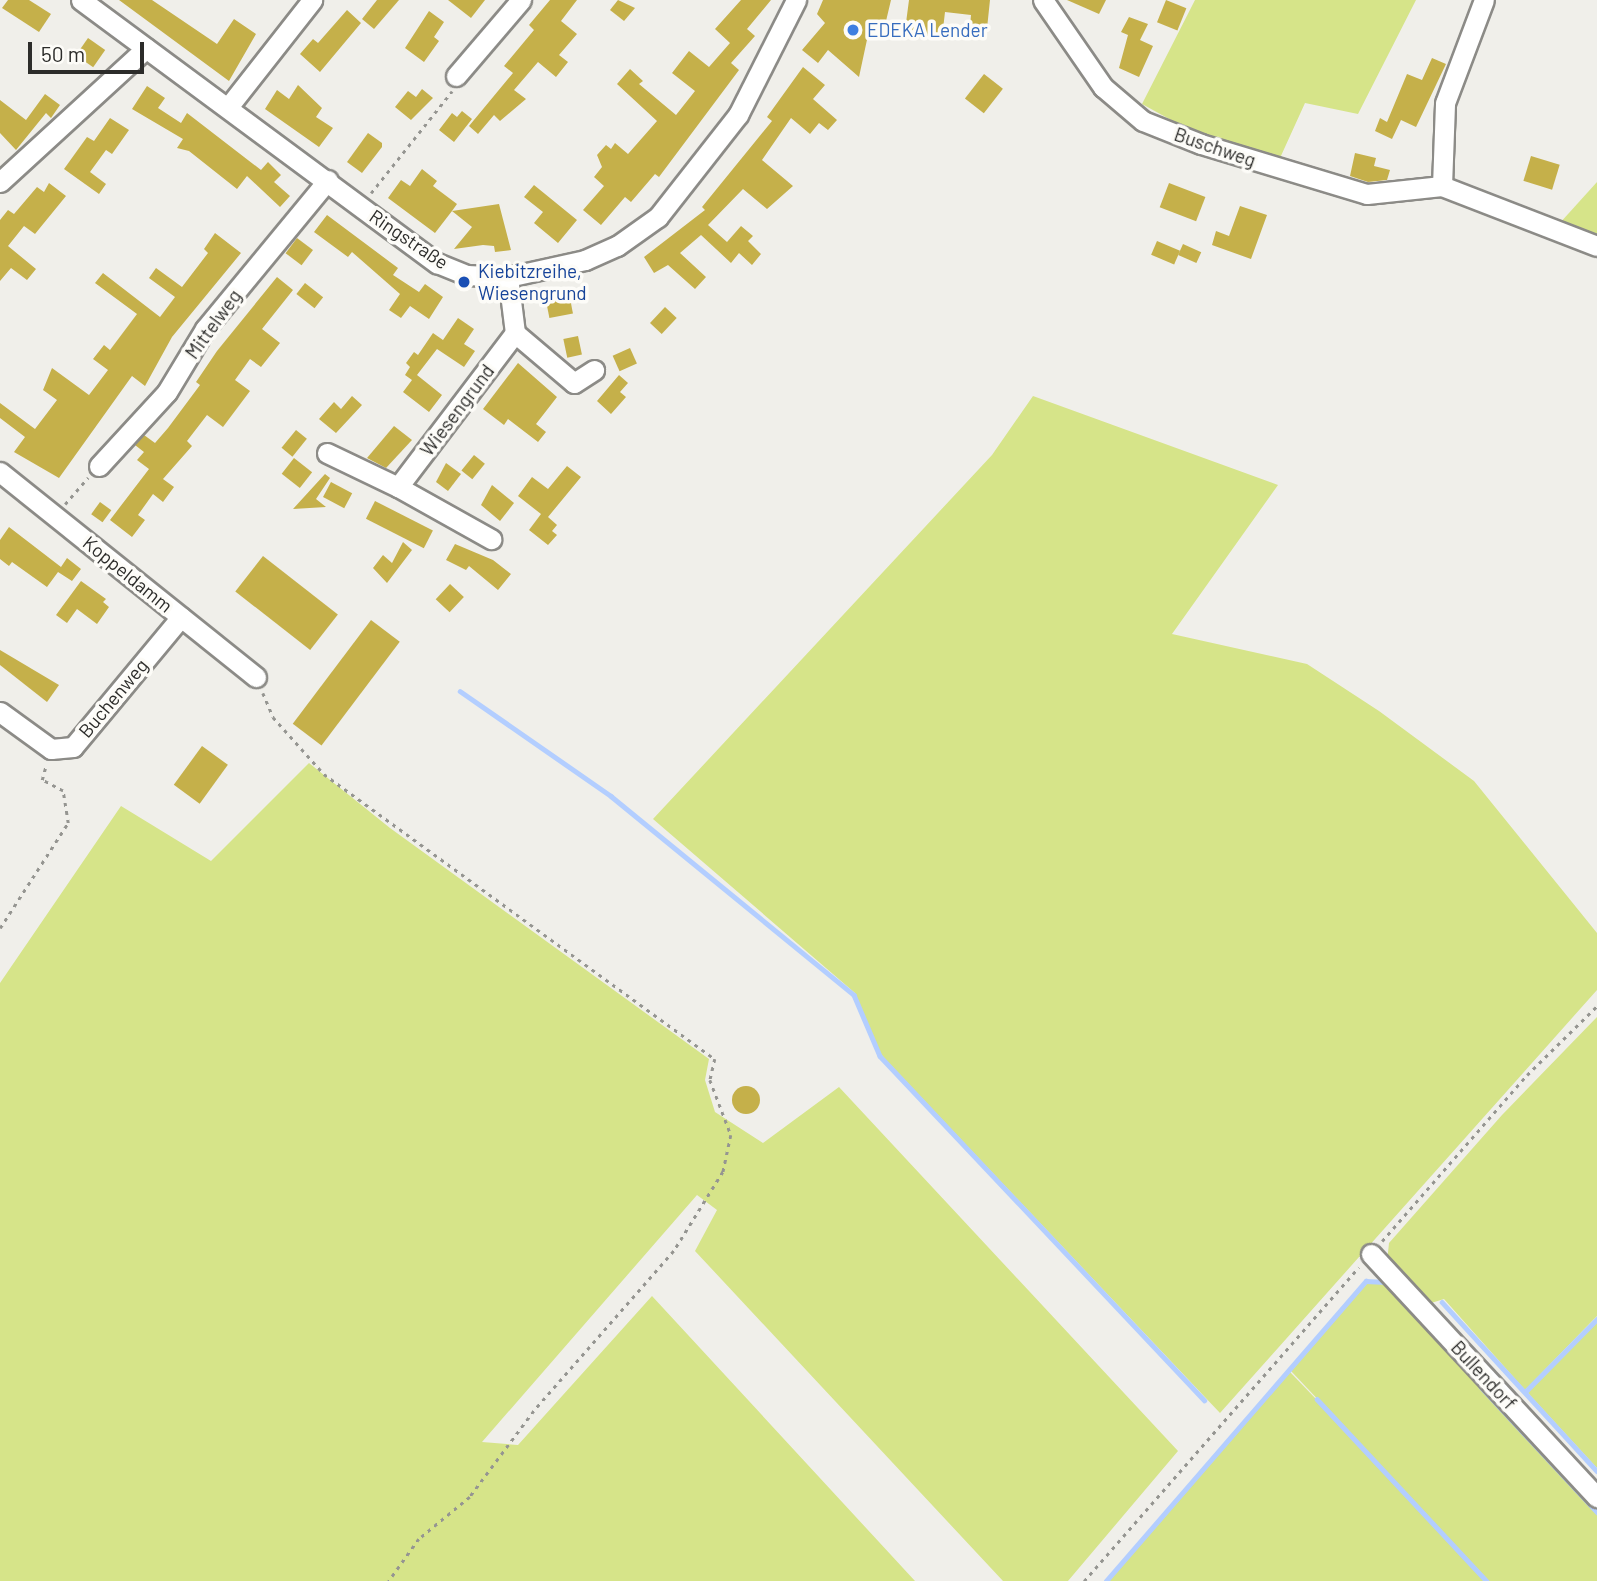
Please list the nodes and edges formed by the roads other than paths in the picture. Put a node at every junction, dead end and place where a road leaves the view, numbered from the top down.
1 (81, 0) edge
2 (312, 0) edge
3 (521, 0) edge
4 (796, 0) edge
5 (1043, 0) edge
6 (1484, 0) edge
7 (146, 48) junction
8 (456, 76) road end
9 (229, 106) junction
10 (2, 176) edge
11 (328, 180) junction
12 (1442, 186) junction
13 (1597, 246) edge
14 (508, 277) junction
15 (515, 333) junction
16 (594, 370) dead end
17 (327, 453) dead end
18 (99, 466) road end
19 (0, 472) edge
20 (398, 487) junction
21 (491, 540) dead end
22 (181, 617) junction
23 (256, 677) road end
24 (0, 712) edge
25 (1371, 1254) road end
26 (1597, 1497) edge

1 - 7 street, Ringstraße
2 - 9 street
3 - 8 street
4 - 14 street, Ringstraße
5 - 12 street, Buschweg
6 - 12 street
7 - 9 street, Ringstraße
7 - 10 street
9 - 11 street, Ringstraße
11 - 14 street, Ringstraße
11 - 18 street, Mittelweg
12 - 13 street, Buschweg
14 - 15 street
15 - 16 street
15 - 20 street, Wiesengrund
17 - 20 street
19 - 22 street, Koppeldamm
20 - 21 street
22 - 23 street, Koppeldamm
22 - 24 street, Buchenweg
25 - 26 street, Bullendorf

